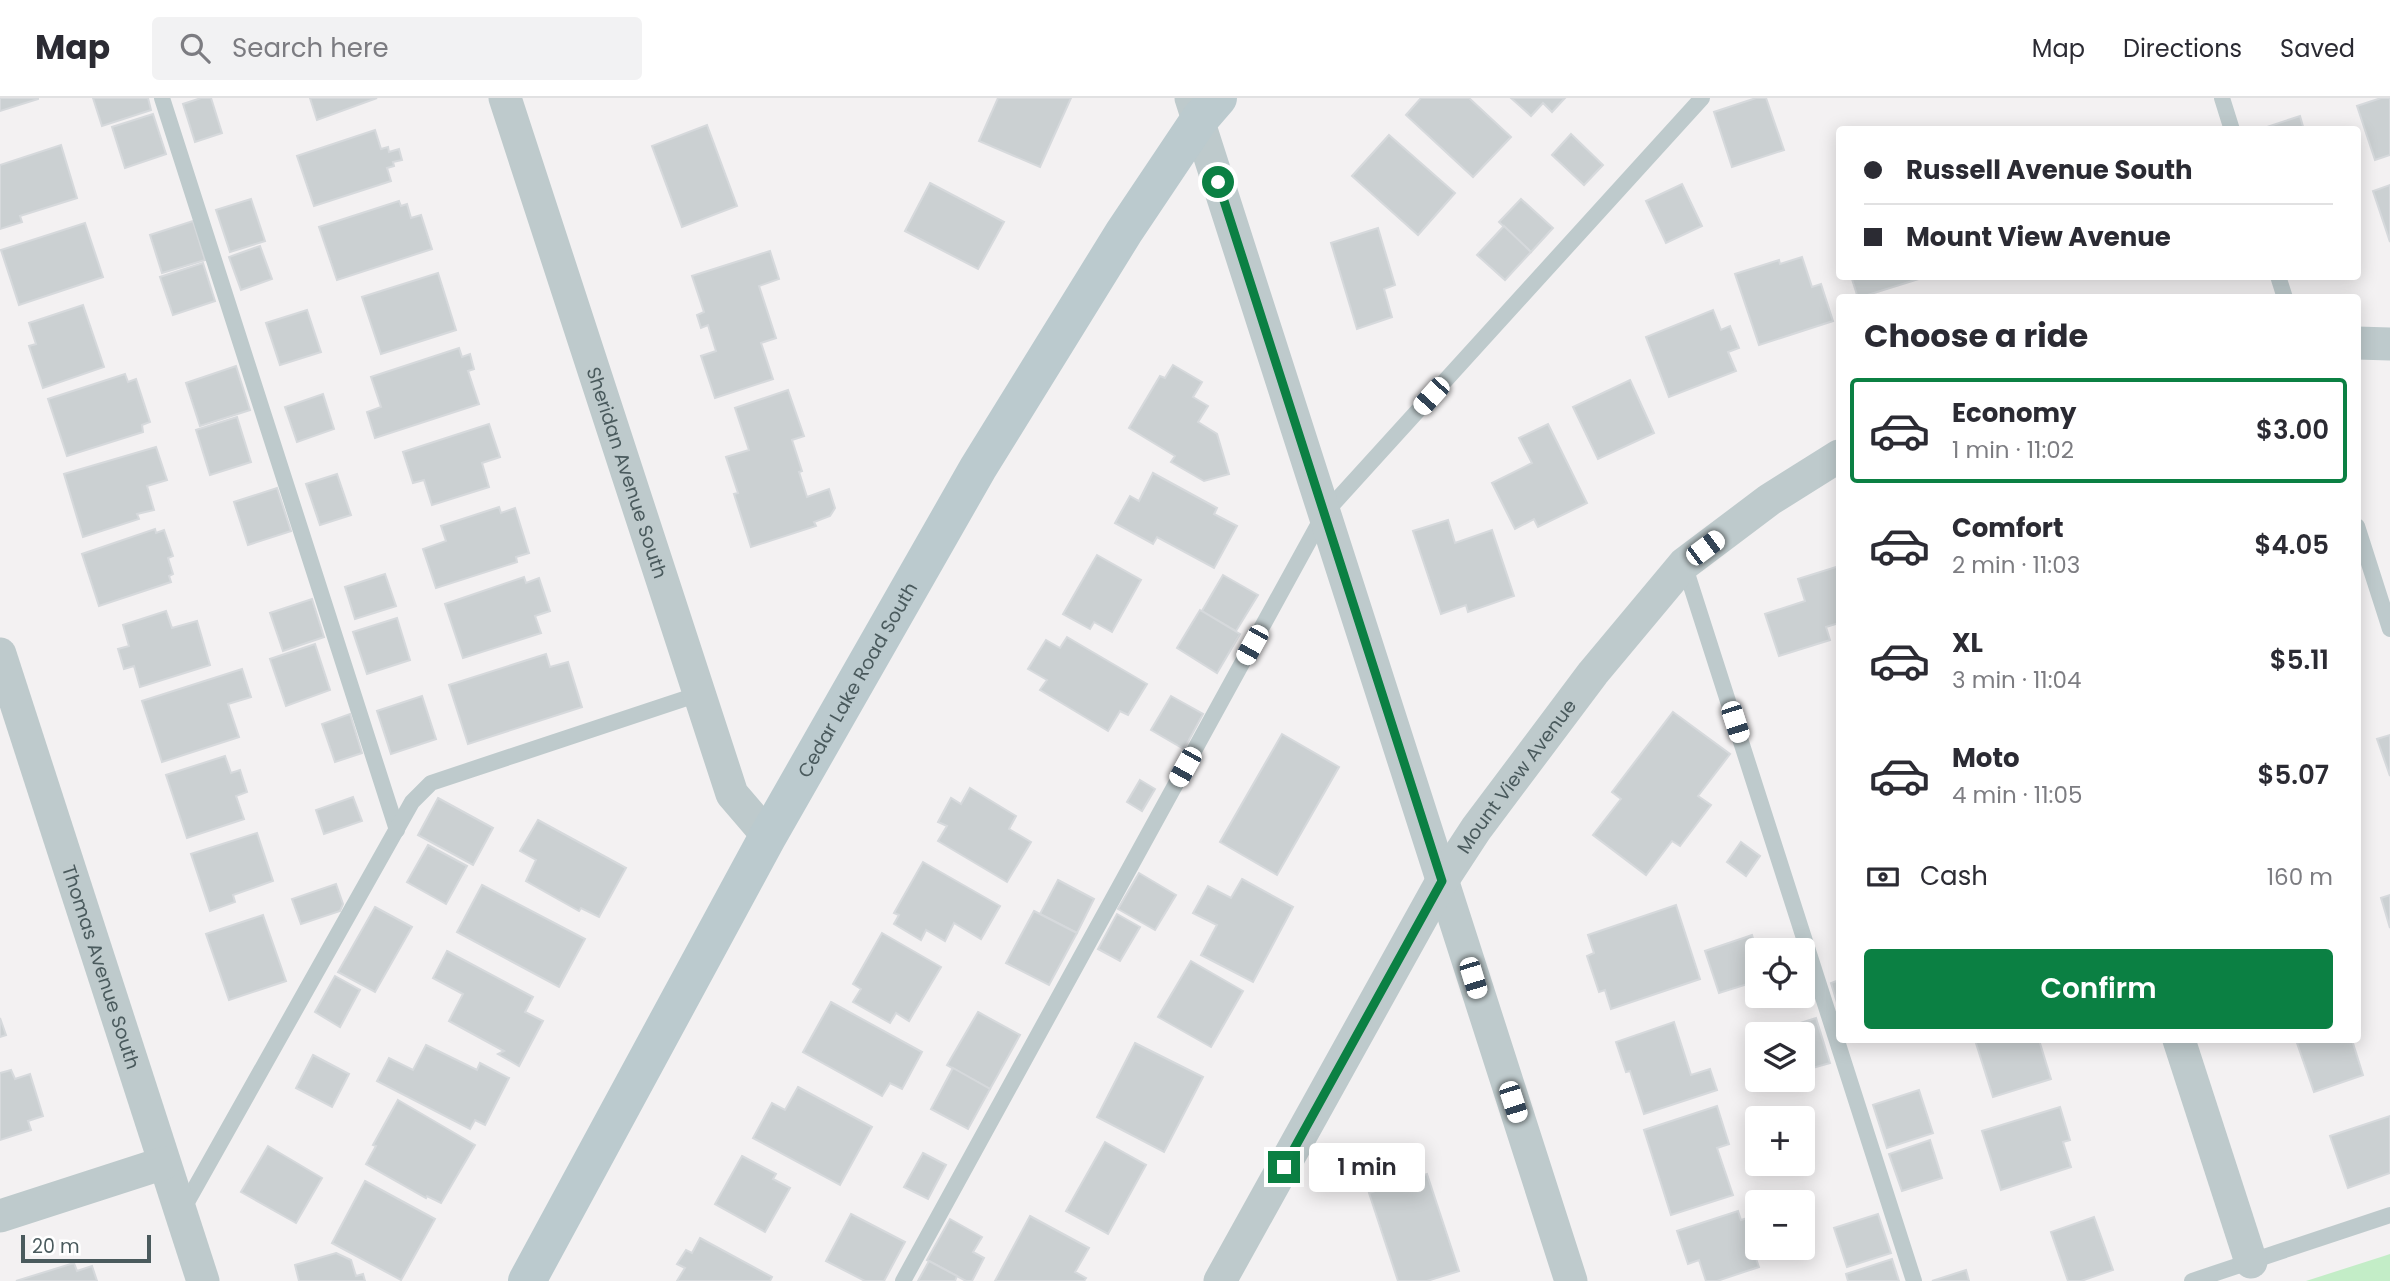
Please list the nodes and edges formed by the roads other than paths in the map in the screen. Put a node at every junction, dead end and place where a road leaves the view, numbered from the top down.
1 (162, 98) edge
2 (505, 98) edge
3 (1702, 98) edge
4 (2222, 98) edge
5 (1203, 105) edge
6 (2231, 126) edge
7 (2361, 343) edge
8 (2390, 344) edge
9 (1836, 458) edge
10 (1324, 514) junction
11 (2361, 538) edge
12 (1684, 564) junction
13 (2390, 629) edge
14 (0, 654) edge
15 (699, 694) junction
16 (397, 830) junction
17 (768, 836) junction
18 (1442, 881) junction
19 (1836, 1038) edge
20 (1838, 1043) edge
21 (2180, 1043) edge
22 (164, 1163) junction
23 (181, 1213) junction
24 (2390, 1215) edge
25 (0, 1216) edge
26 (2251, 1262) junction
27 (203, 1281) edge
28 (527, 1281) edge
29 (903, 1281) edge
30 (1220, 1281) edge
31 (1571, 1281) edge
32 (1914, 1281) edge
33 (2192, 1281) edge

1 - 16 lane
2 - 15 street, Sheridan Avenue South
3 - 10 lane
4 - 6 lane
5 - 10 street
5 - 17 street, Cedar Lake Road South
7 - 8 street
9 - 12 street, Mount View Avenue
10 - 18 street
10 - 29 lane
11 - 13 lane
12 - 18 street, Mount View Avenue
12 - 19 lane
14 - 22 street, Thomas Avenue South
15 - 16 lane
15 - 17 street, Sheridan Avenue South
16 - 23 lane
17 - 28 street, Cedar Lake Road South
18 - 30 street, Mount View Avenue
18 - 31 street
20 - 32 lane
21 - 26 street
22 - 23 street, Thomas Avenue South
22 - 25 street
23 - 27 street, Thomas Avenue South
24 - 26 lane
26 - 33 lane

